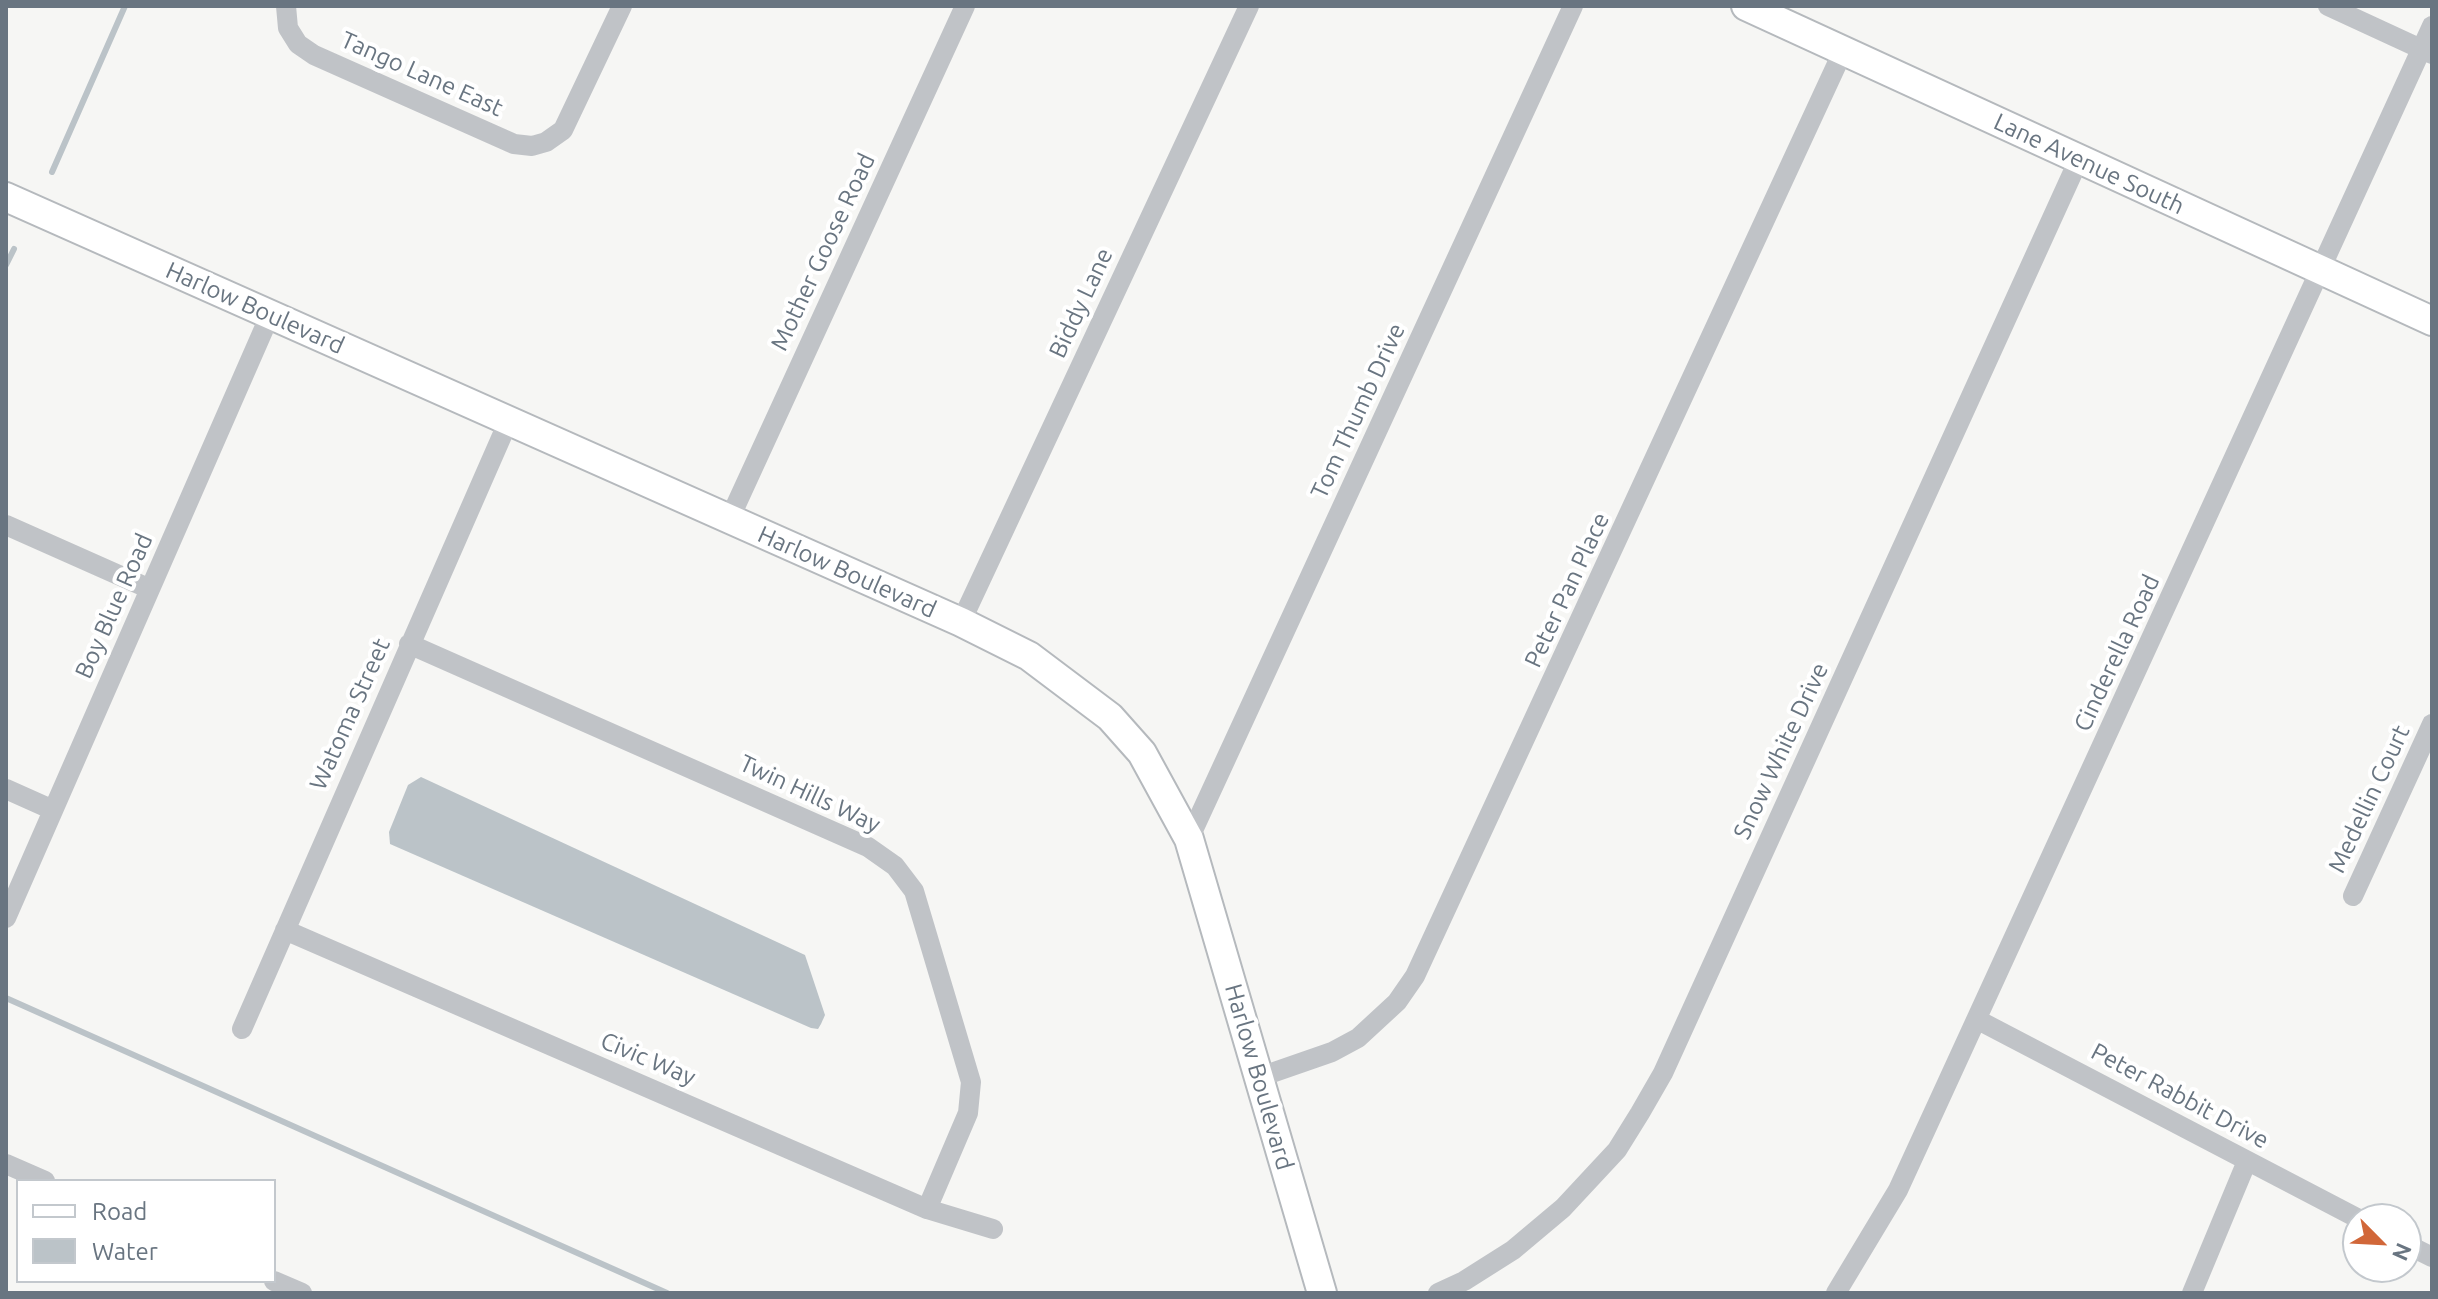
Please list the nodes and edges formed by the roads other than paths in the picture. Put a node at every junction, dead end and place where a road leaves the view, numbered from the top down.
1 (286, 6) edge
2 (622, 6) edge
3 (965, 6) edge
4 (1249, 6) edge
5 (1573, 6) edge
6 (1746, 6) edge
7 (2328, 6) edge
8 (2432, 26) edge
9 (1843, 51) junction
10 (2427, 51) edge
11 (2079, 159) junction
12 (6, 197) edge
13 (2321, 270) junction
14 (270, 315) junction
15 (2432, 321) edge
16 (508, 422) junction
17 (729, 520) junction
18 (6, 525) edge
19 (150, 589) junction
20 (961, 622) junction
21 (409, 644) junction
22 (2432, 724) edge
23 (6, 789) edge
24 (53, 810) junction
25 (1189, 839) junction
26 (2353, 896) dead end
27 (6, 918) edge
28 (285, 930) junction
29 (1978, 1020) junction
30 (242, 1029) dead end
31 (1260, 1077) junction
32 (2247, 1161) junction
33 (6, 1164) edge
34 (40, 1179) edge
35 (927, 1209) junction
36 (2342, 1210) edge
37 (993, 1229) dead end
38 (276, 1282) edge
39 (302, 1293) edge
40 (1322, 1293) edge
41 (1438, 1293) edge
42 (1836, 1293) edge
43 (2192, 1293) edge

1 - 2 street, Tango Lane East
3 - 17 street, Mother Goose Road
4 - 20 street, Biddy Lane
5 - 25 street, Tom Thumb Drive
6 - 9 street, Lane Avenue South
7 - 10 street
8 - 10 street, Cinderella Road
9 - 11 street, Lane Avenue South
9 - 31 street, Peter Pan Place
10 - 13 street, Cinderella Road
11 - 13 street, Lane Avenue South
11 - 41 street, Snow White Drive
12 - 14 street, Harlow Boulevard
13 - 15 street, Lane Avenue South
13 - 29 street, Cinderella Road
14 - 16 street, Harlow Boulevard
14 - 19 street, Boy Blue Road
16 - 17 street, Harlow Boulevard
16 - 21 street, Watoma Street
17 - 20 street, Harlow Boulevard
18 - 19 street
19 - 24 street, Boy Blue Road
20 - 25 street, Harlow Boulevard
21 - 28 street, Watoma Street
21 - 35 street, Twin Hills Way
22 - 26 street, Medellin Court
23 - 24 street
24 - 27 street, Boy Blue Road
25 - 31 street, Harlow Boulevard
28 - 30 street, Watoma Street
28 - 35 street, Civic Way
29 - 32 street, Peter Rabbit Drive
29 - 42 street, Cinderella Road
31 - 40 street, Harlow Boulevard
32 - 36 street, Peter Rabbit Drive
32 - 43 street
33 - 34 street
35 - 37 street, Civic Way
38 - 39 street

